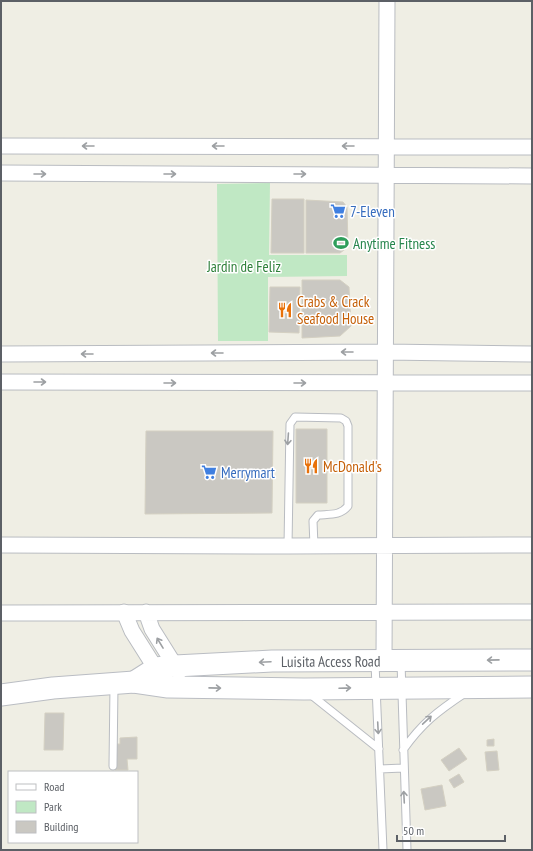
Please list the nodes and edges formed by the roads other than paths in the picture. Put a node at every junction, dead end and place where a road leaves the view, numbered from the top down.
1 (387, 1) edge
2 (1, 146) edge
3 (387, 146) junction
4 (532, 147) edge
5 (1, 173) edge
6 (387, 174) junction
7 (532, 176) edge
8 (386, 352) junction
9 (1, 354) edge
10 (532, 354) edge
11 (1, 382) edge
12 (532, 383) edge
13 (385, 384) junction
14 (1, 545) edge
15 (532, 545) edge
16 (288, 546) junction
17 (314, 546) junction
18 (384, 546) junction
19 (124, 612) junction
20 (146, 612) junction
21 (384, 612) junction
22 (532, 612) edge
23 (1, 613) edge
24 (532, 660) edge
25 (387, 661) junction
26 (165, 667) junction
27 (124, 683) junction
28 (168, 687) junction
29 (190, 687) junction
30 (376, 687) junction
31 (532, 687) edge
32 (402, 688) junction
33 (473, 688) junction
34 (304, 689) junction
35 (1, 695) edge
36 (379, 749) junction
37 (403, 750) junction
38 (113, 766) dead end
39 (403, 768) junction
40 (380, 769) junction
41 (383, 850) edge
42 (407, 850) edge

1 - 3 street
3 -> 2 street
3 - 4 street
3 - 6 street
5 -> 6 street
6 - 7 street
6 - 8 street
8 -> 9 street
8 - 10 street
8 - 13 street
11 -> 13 street
12 - 13 street
13 - 18 street
14 - 16 street
15 - 18 street
16 - 17 street
17 -> 16 lane
17 - 18 street
18 - 21 street
19 - 20 street
19 - 23 street
19 - 26 street
20 - 21 street
26 -> 20 street
21 - 22 street
21 - 25 street
24 -> 25 main road, Luisita Access Road
25 -> 26 main road, Luisita Access Road
25 - 30 lane
25 - 32 lane
26 - 27 main road, Luisita Access Road
26 - 28 street
26 - 29 street
27 - 28 main road, Luisita Access Road
27 - 35 main road, Luisita Access Road
27 - 38 lane
28 - 29 main road, Luisita Access Road
29 -> 34 main road, Luisita Access Road
30 - 32 main road, Luisita Access Road
34 -> 30 main road, Luisita Access Road
30 -> 36 lane
31 - 33 main road, Luisita Access Road
32 - 33 main road, Luisita Access Road
32 - 37 lane
37 -> 33 lane
34 - 36 lane
36 - 40 lane
37 - 39 lane
39 - 40 lane
42 -> 39 lane
40 - 41 lane

